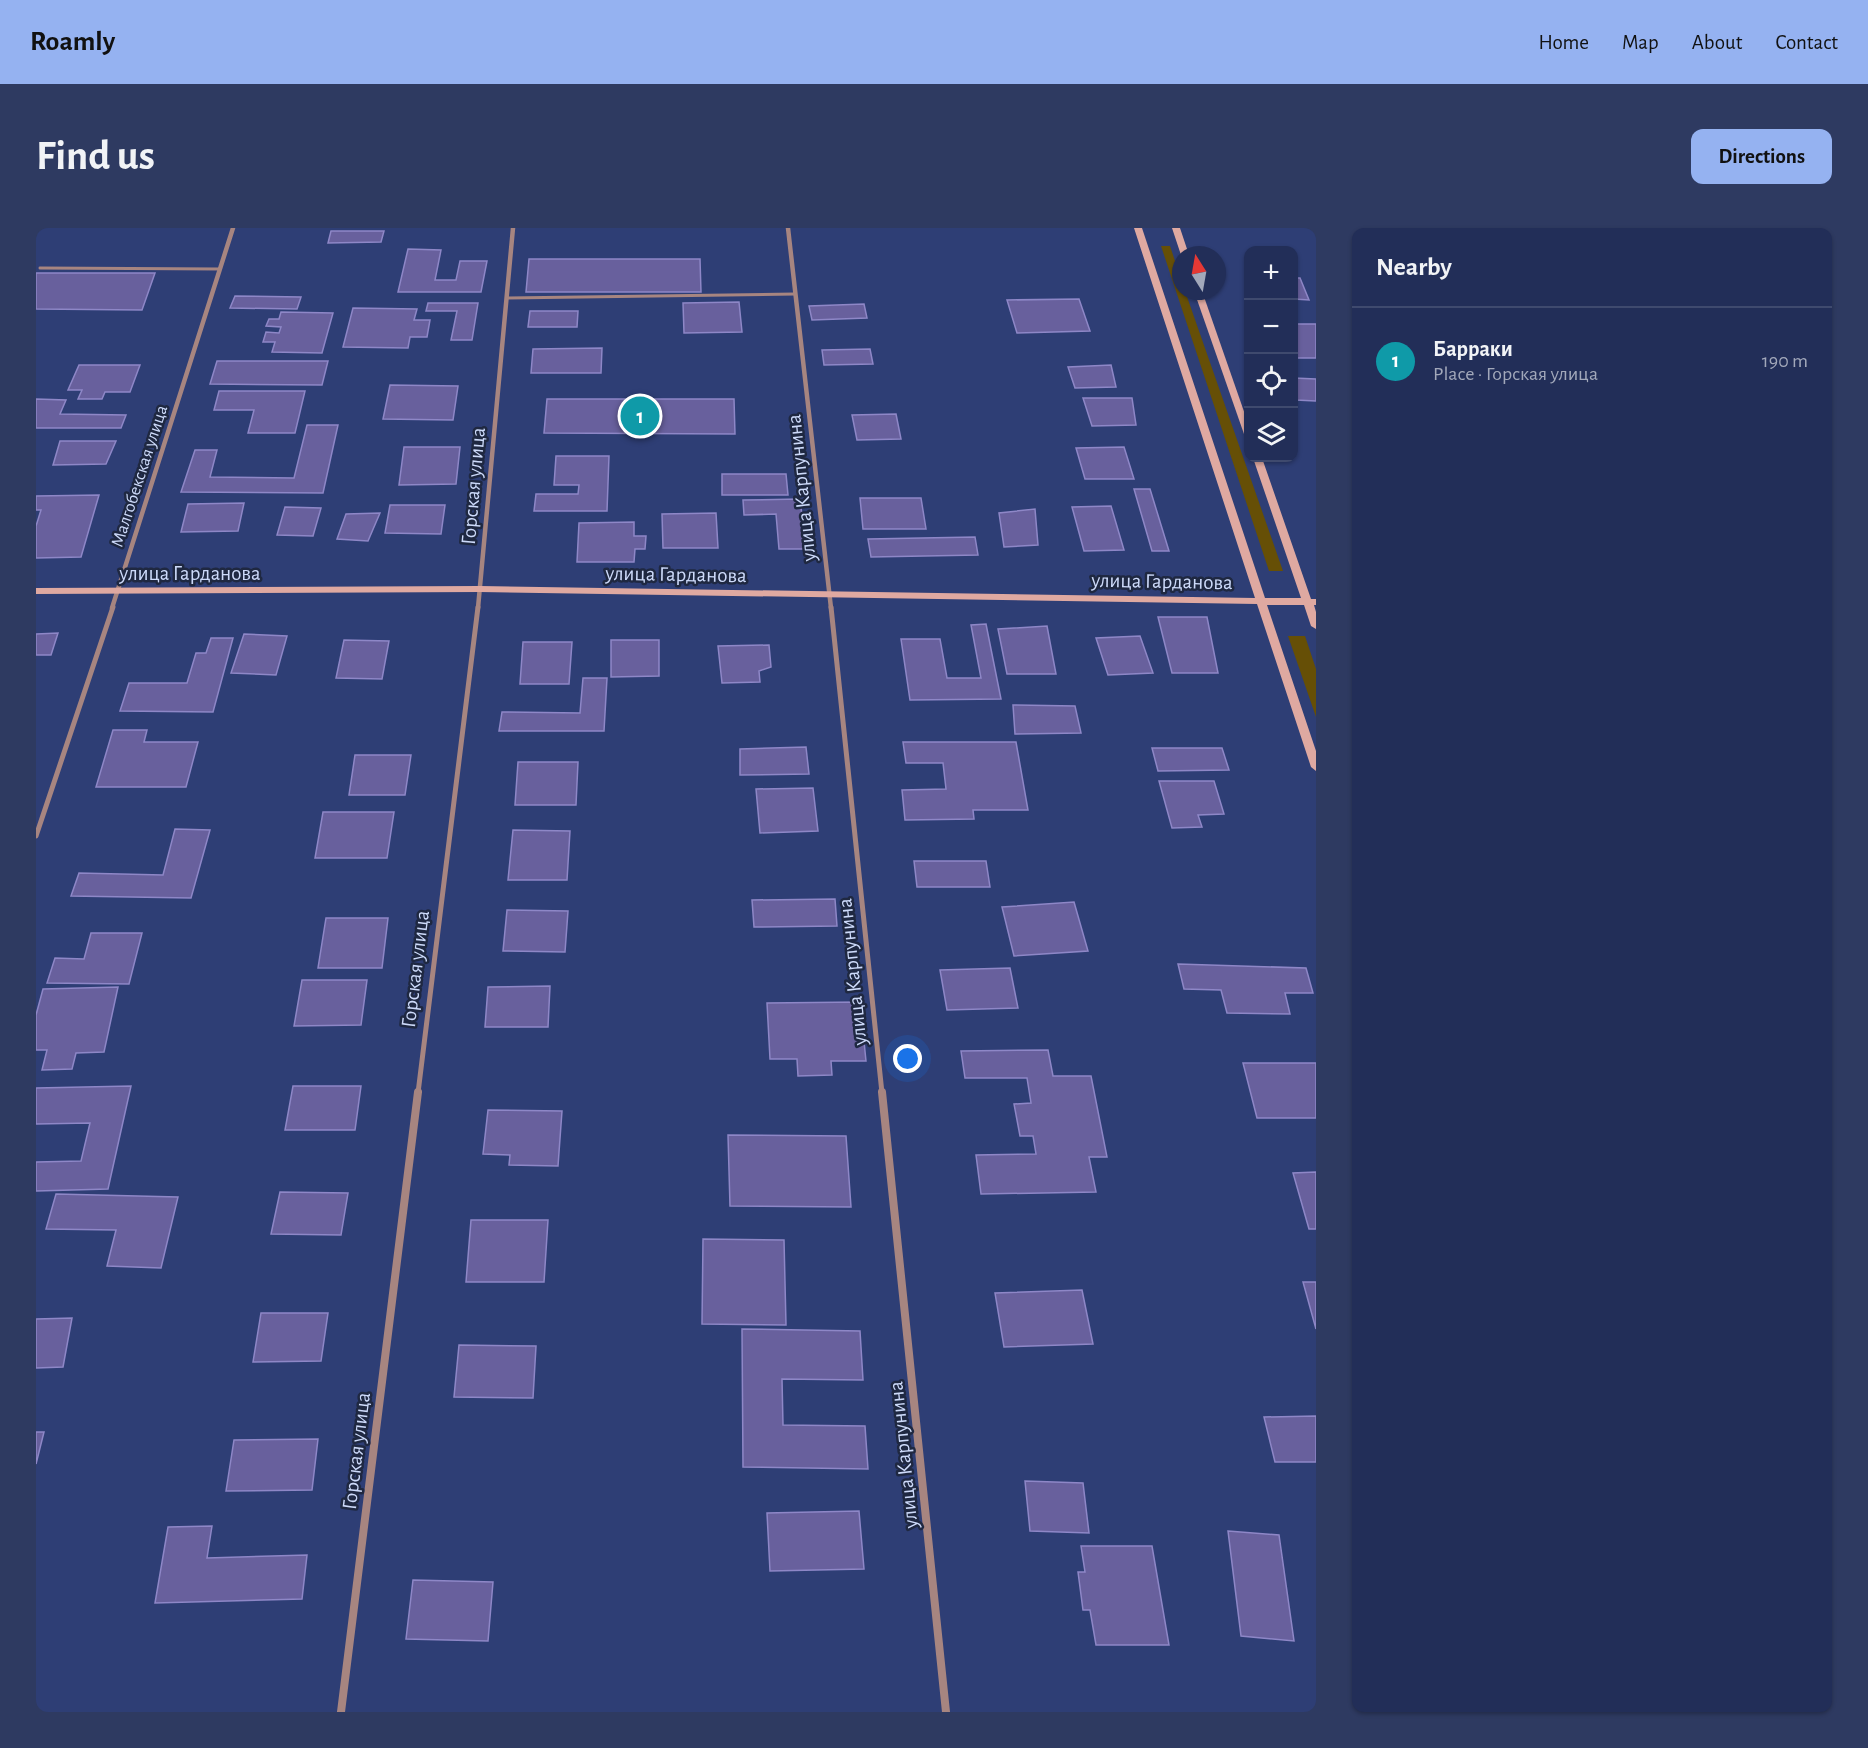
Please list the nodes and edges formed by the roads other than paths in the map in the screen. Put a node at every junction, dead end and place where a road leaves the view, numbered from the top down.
1 (233, 228) edge
2 (513, 228) edge
3 (788, 228) edge
4 (1138, 228) edge
5 (1176, 228) edge
6 (1182, 246) edge
7 (40, 268) dead end
8 (220, 269) junction
9 (795, 294) junction
10 (507, 298) junction
11 (1201, 300) edge
12 (1244, 423) edge
13 (1259, 462) edge
14 (480, 589) junction
15 (36, 591) edge
16 (118, 591) junction
17 (830, 594) junction
18 (1260, 600) junction
19 (1312, 602) edge
20 (1316, 626) edge
21 (1316, 767) edge
22 (36, 836) edge
23 (340, 1712) edge
24 (946, 1712) edge

1 - 8 street, Малгобекская улица
2 - 10 street, Горская улица
3 - 9 street, улица Карпунина
4 - 18 street
5 - 6 street
7 - 8 lane
8 - 16 street, Малгобекская улица
9 - 10 lane
9 - 17 street, улица Карпунина
10 - 14 street, Горская улица
11 - 12 street
13 - 19 street
14 - 16 street, улица Гарданова
14 - 17 street, улица Гарданова
14 - 23 street, Горская улица
15 - 16 street, улица Гарданова
16 - 22 street, Малгобекская улица
17 - 18 street, улица Гарданова
17 - 24 street, улица Карпунина
18 - 19 street, улица Гарданова
18 - 21 street
19 - 20 street

